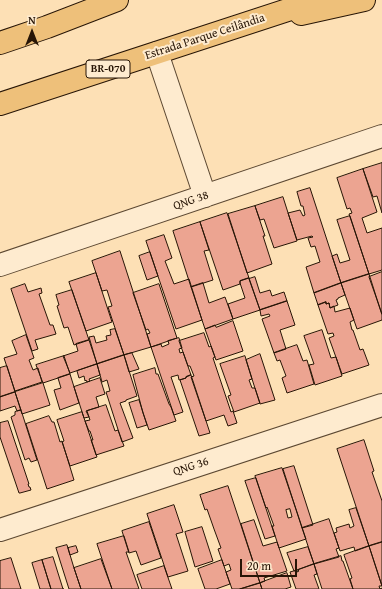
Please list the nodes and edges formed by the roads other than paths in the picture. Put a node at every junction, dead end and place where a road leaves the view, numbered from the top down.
1 (117, 0) edge
2 (318, 0) edge
3 (364, 0) edge
4 (216, 34) junction
5 (0, 43) edge
6 (157, 53) junction
7 (0, 104) edge
8 (382, 136) edge
9 (205, 196) junction
10 (0, 265) edge
11 (382, 405) edge
12 (0, 530) edge

1 - 5 highway
2 - 4 highway, Estrada Parque Ceilândia / BR-070
3 - 4 highway
4 - 6 highway, Estrada Parque Ceilândia / BR-070
6 - 7 highway, Estrada Parque Ceilândia / BR-070
6 - 9 street
8 - 9 street, QNG 38
9 - 10 street, QNG 38
11 - 12 street, QNG 36

